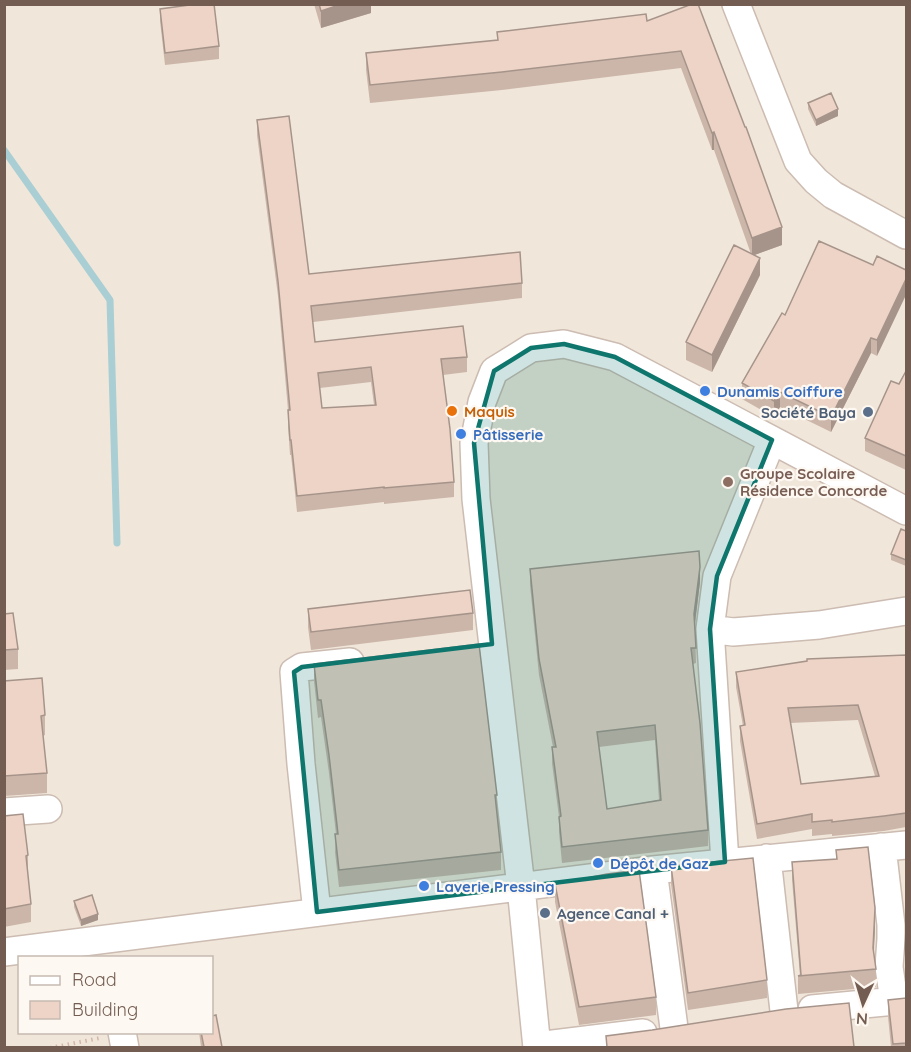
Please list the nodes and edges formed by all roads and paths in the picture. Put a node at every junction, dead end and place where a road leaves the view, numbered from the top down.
1 (736, 4) edge
2 (906, 235) edge
3 (772, 440) junction
4 (906, 511) edge
5 (906, 611) edge
6 (710, 629) junction
7 (369, 660) edge
8 (48, 808) dead end
9 (4, 812) edge
10 (894, 846) edge
11 (767, 858) junction
12 (725, 862) junction
13 (653, 870) junction
14 (521, 887) junction
15 (316, 912) junction
16 (105, 949) edge
17 (4, 952) edge
18 (900, 1000) edge
19 (123, 1038) edge
20 (50, 1047) edge
21 (537, 1047) edge

1 - 2 street
3 - 4 street
3 - 6 street
3 - 14 street
5 - 6 street
6 - 12 street
7 - 15 street
8 - 9 street
10 - 11 street
10 - 18 street
11 - 12 street
11 - 18 street
12 - 13 street
13 - 14 street
13 - 21 street
14 - 15 street
14 - 21 street
15 - 16 street
16 - 17 street
19 - 20 path

